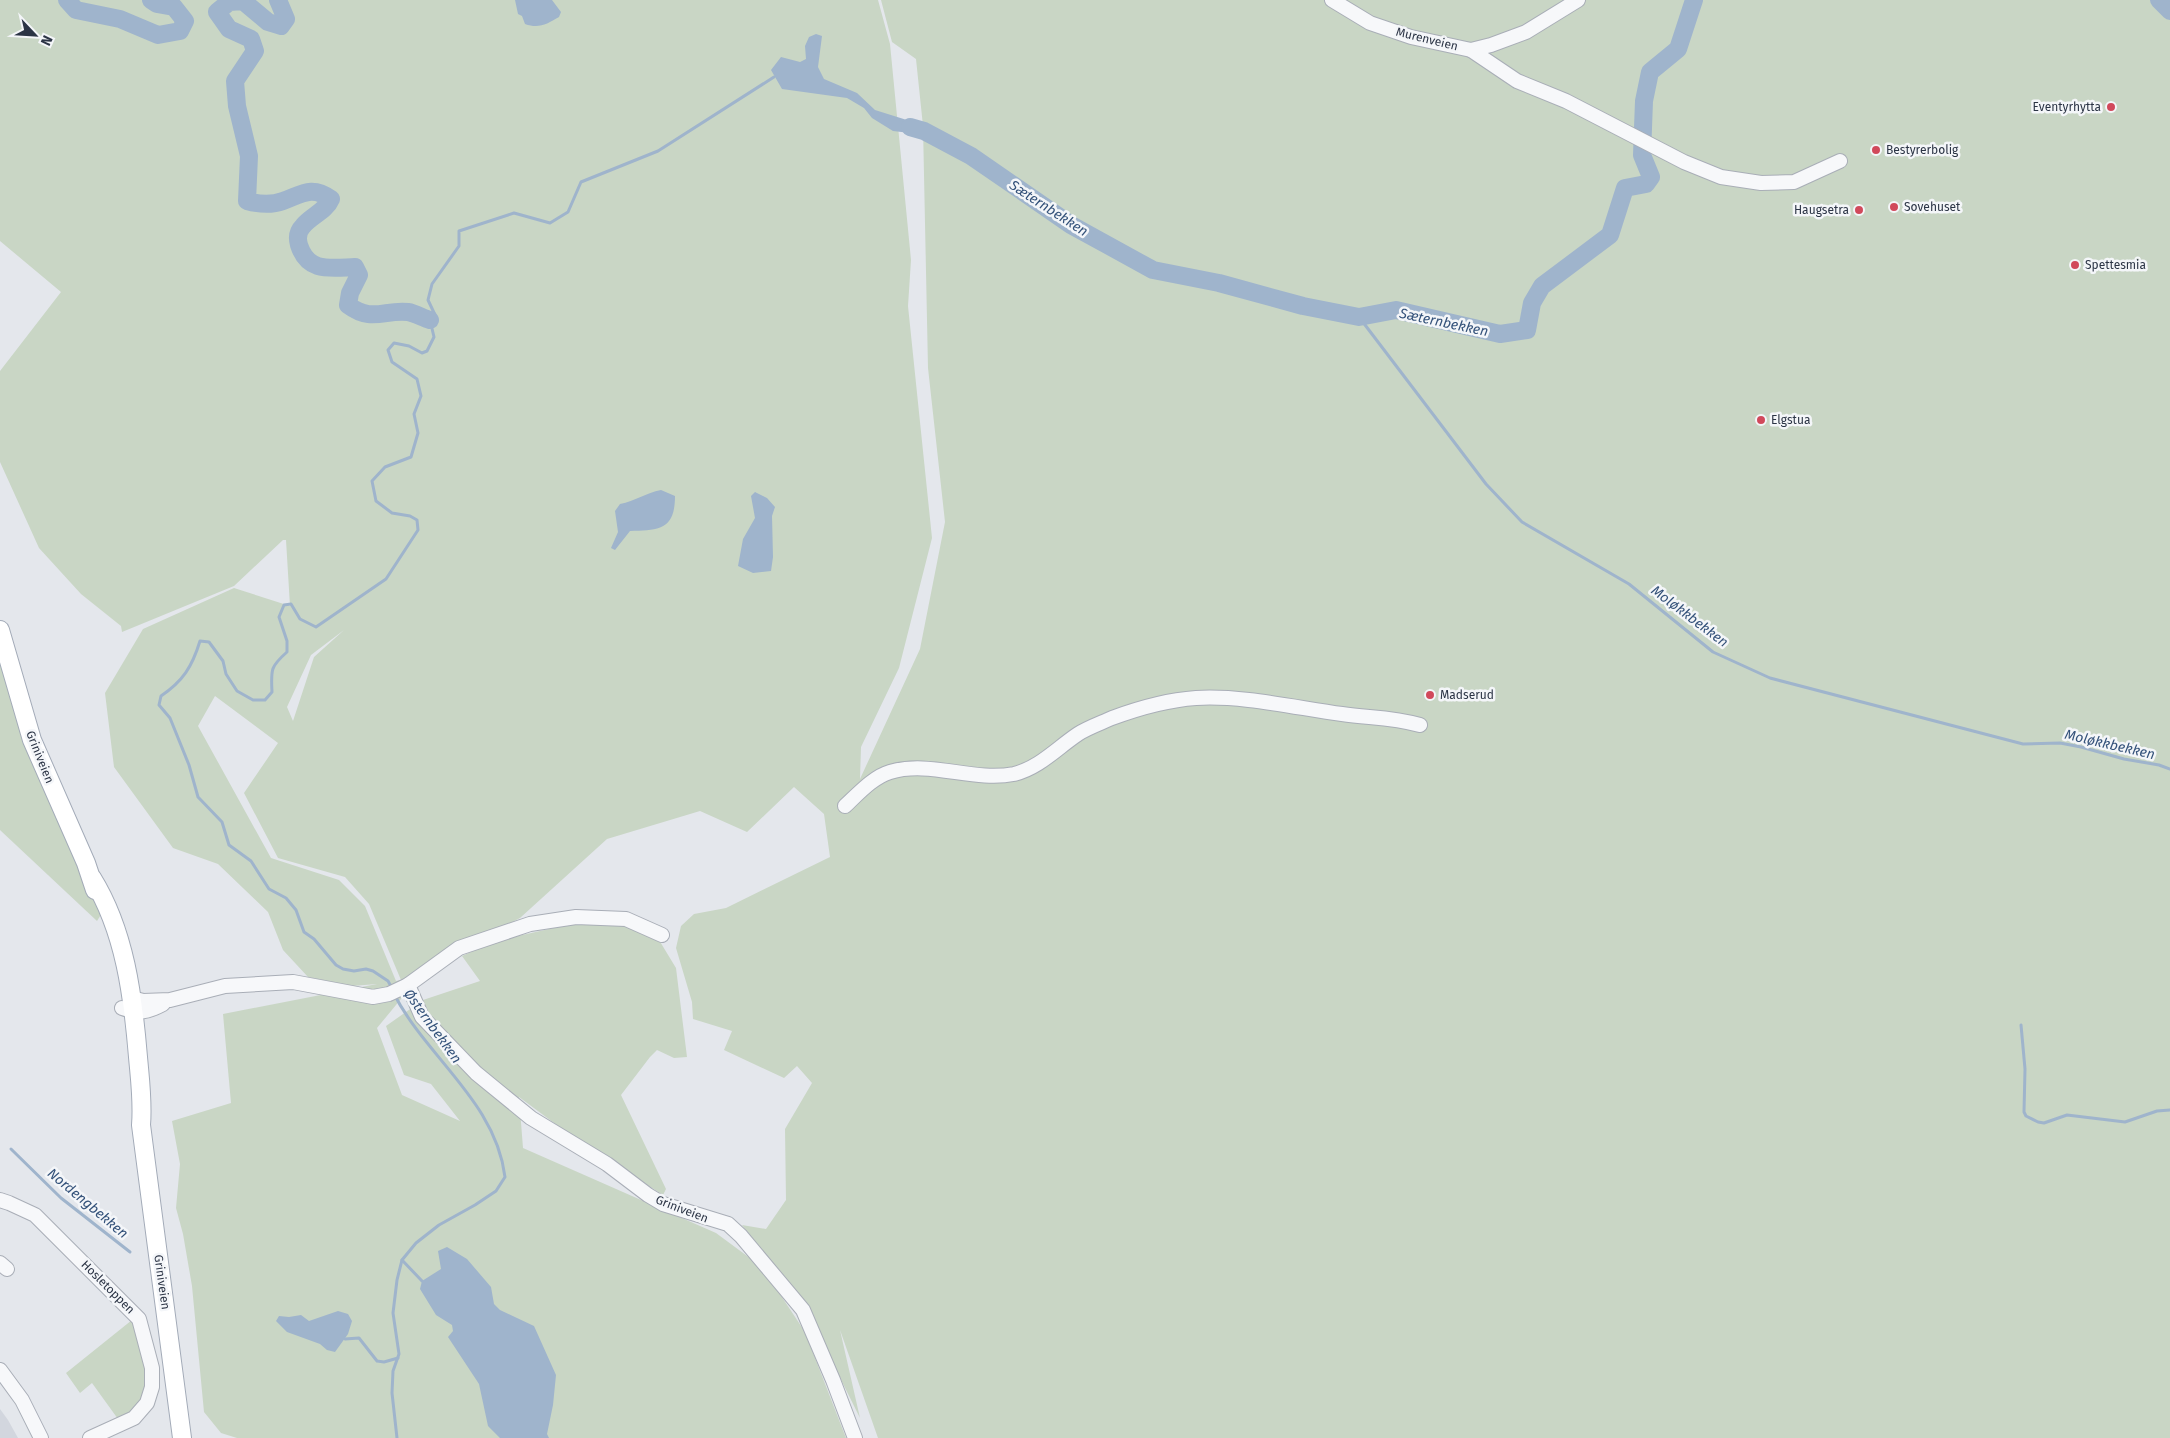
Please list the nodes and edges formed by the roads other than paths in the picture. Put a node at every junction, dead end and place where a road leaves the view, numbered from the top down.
1 (1332, 0) edge
2 (1578, 0) edge
3 (1471, 50) junction
4 (1840, 161) dead end
5 (0, 630) edge
6 (1420, 725) dead end
7 (845, 806) dead end
8 (662, 935) dead end
9 (399, 990) junction
10 (130, 1006) junction
11 (0, 1200) edge
12 (0, 1370) edge
13 (41, 1438) edge
14 (90, 1438) edge
15 (182, 1438) edge
16 (855, 1438) edge

1 - 3 street, Murenveien
2 - 3 street, Murenveien
3 - 4 street
5 - 10 main road, Griniveien
6 - 7 street
8 - 9 street
9 - 10 street
9 - 16 street, Griniveien
10 - 15 main road, Griniveien
11 - 14 street, Hosletoppen
12 - 13 street

